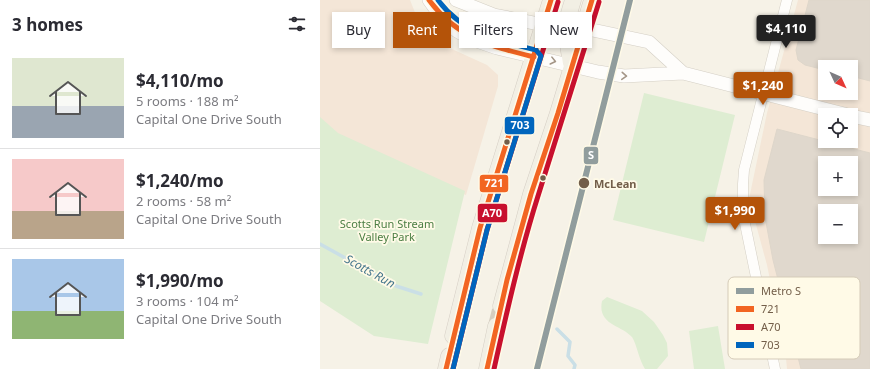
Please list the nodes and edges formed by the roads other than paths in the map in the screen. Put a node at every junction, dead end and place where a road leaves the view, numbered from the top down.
1 (429, 0) edge
2 (456, 0) edge
3 (551, 0) edge
4 (573, 0) edge
5 (592, 0) edge
6 (787, 0) edge
7 (548, 12) edge
8 (569, 12) edge
9 (588, 12) edge
10 (535, 23) edge
11 (592, 30) edge
12 (537, 48) edge
13 (569, 48) edge
14 (577, 48) edge
15 (534, 57) junction
16 (572, 66) junction
17 (683, 74) junction
18 (764, 94) junction
19 (821, 108) edge
20 (858, 117) edge
21 (870, 120) edge
22 (756, 277) edge
23 (501, 306) tunnel mouth
24 (496, 326) tunnel mouth
25 (453, 336) dead end
26 (773, 359) edge
27 (487, 369) edge
28 (775, 369) edge

1 - 15 street
2 - 10 street
3 - 7 main road
4 - 8 main road
5 - 9 main road
6 - 18 street
11 - 17 street
12 - 15 main road
13 - 16 main road
14 - 16 main road
15 -> 16 street
15 - 25 main road
16 -> 17 street
16 - 23 main road
17 - 18 street
18 - 19 street
18 - 22 street
20 - 21 street
24 - 27 main road
26 - 28 street

